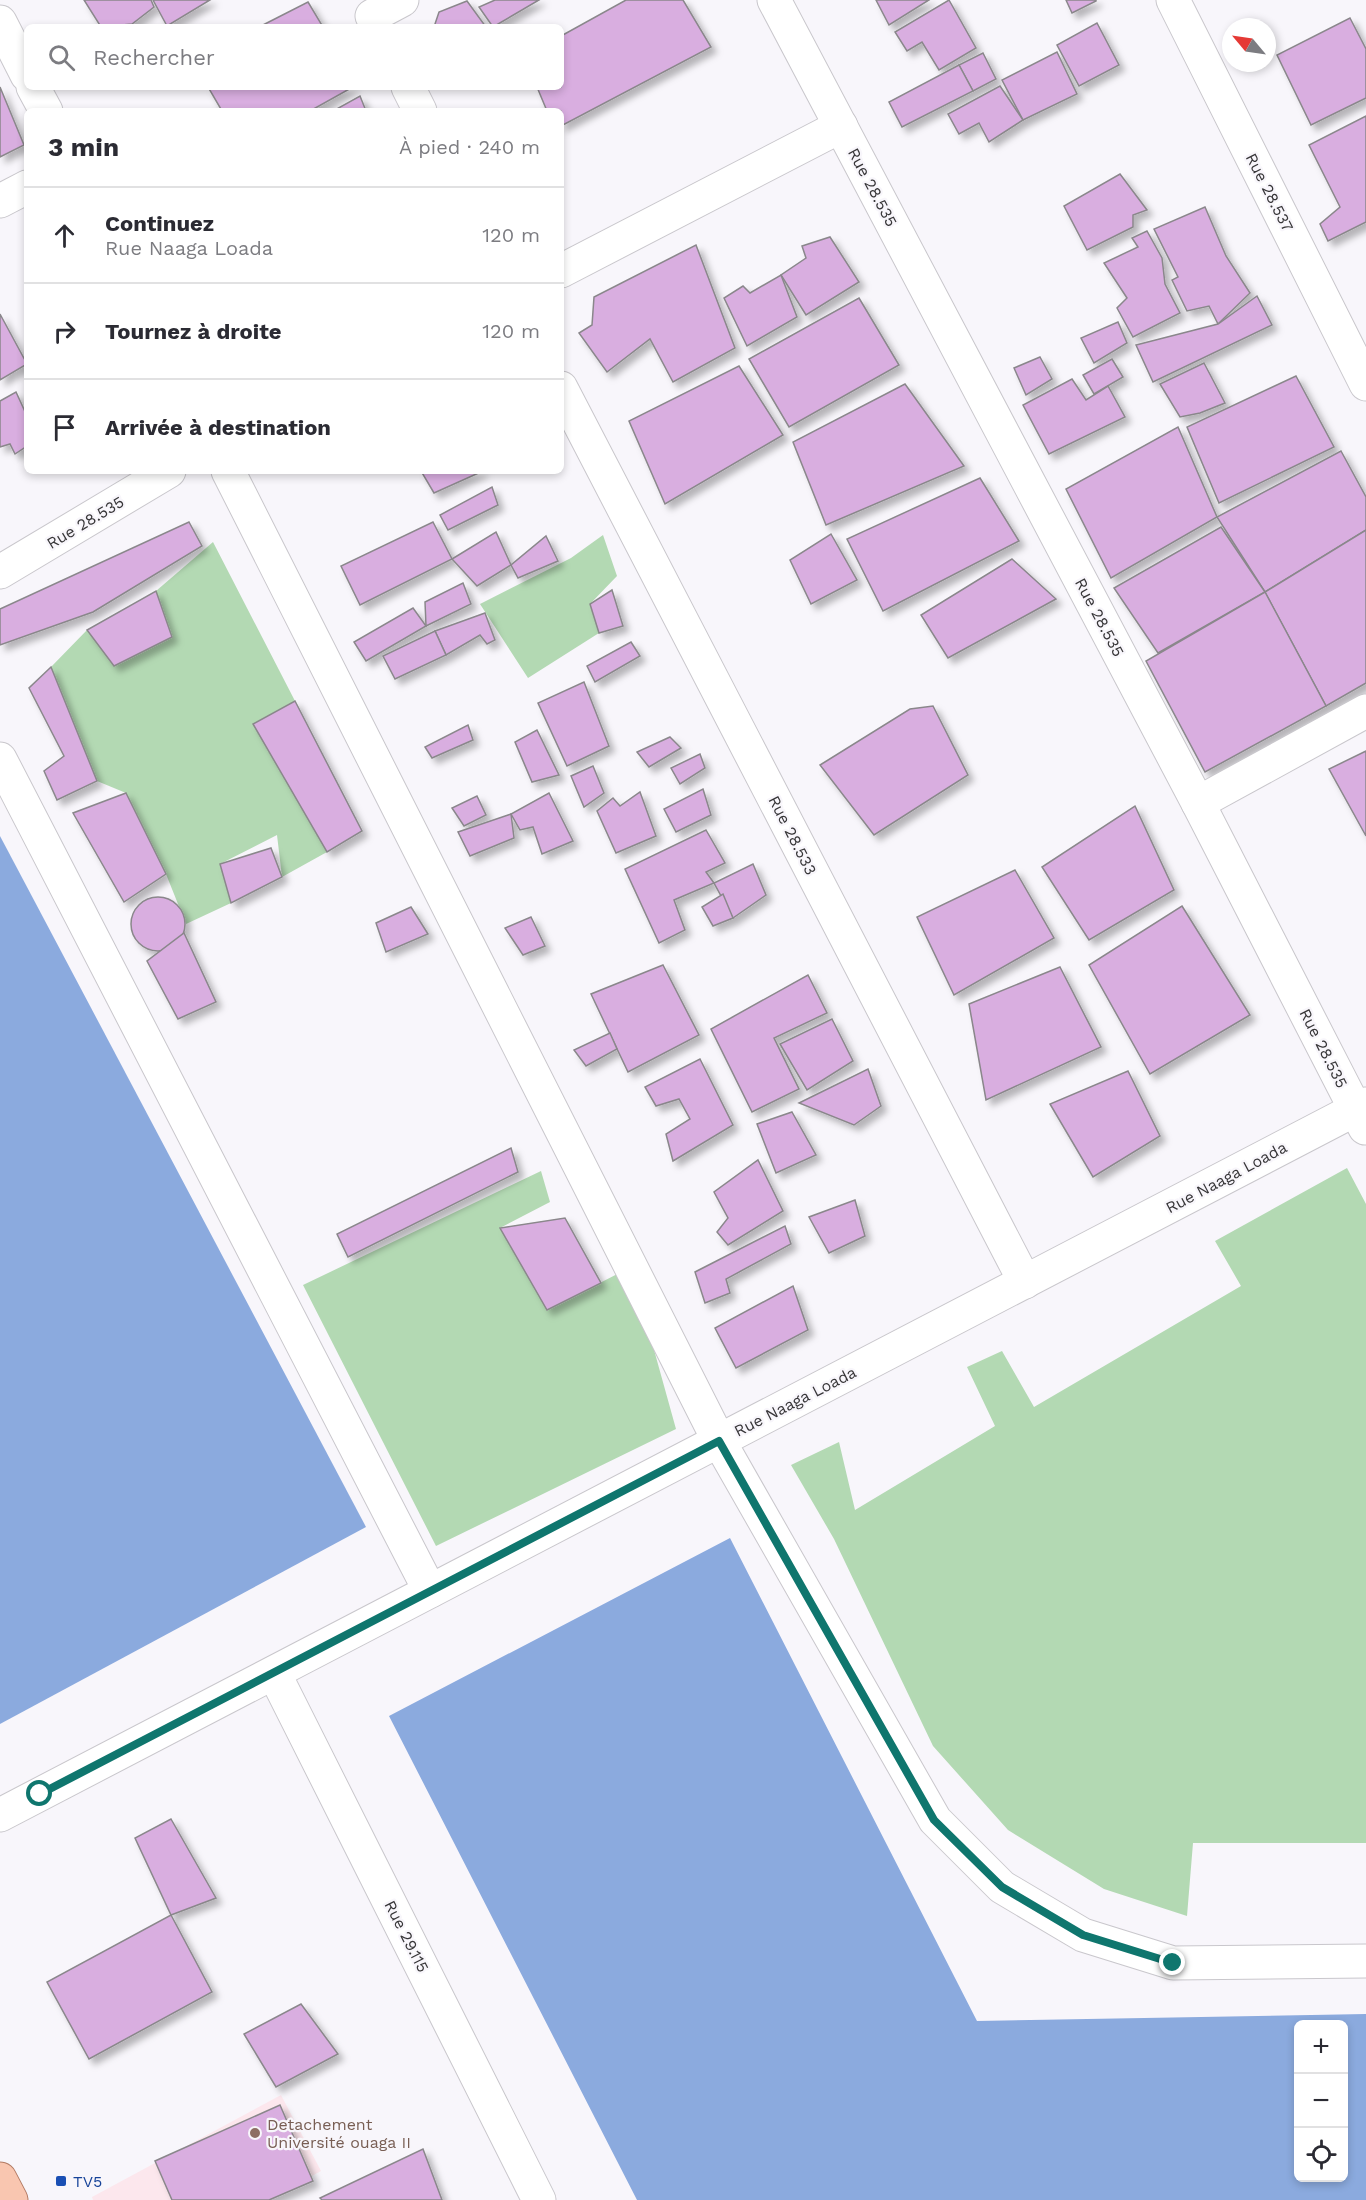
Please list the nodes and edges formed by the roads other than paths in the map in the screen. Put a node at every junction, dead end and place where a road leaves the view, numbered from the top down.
1 (402, 0) edge
2 (774, 0) edge
3 (1173, 0) edge
4 (371, 14) edge
5 (0, 22) edge
6 (24, 69) edge
7 (35, 90) edge
8 (410, 90) edge
9 (44, 108) edge
10 (418, 108) edge
11 (841, 126) junction
12 (24, 189) edge
13 (0, 201) edge
14 (564, 269) edge
15 (1366, 384) edge
16 (564, 394) edge
17 (164, 474) edge
18 (230, 474) edge
19 (0, 572) edge
20 (1366, 711) edge
21 (0, 759) edge
22 (1198, 803) junction
23 (1362, 1114) edge
24 (1024, 1282) junction
25 (719, 1441) junction
26 (430, 1591) junction
27 (274, 1672) junction
28 (0, 1815) edge
29 (1366, 1961) edge
30 (0, 2179) edge
31 (11, 2200) edge
32 (539, 2200) edge

1 - 4 street
2 - 11 street, Rue 28.535
3 - 15 street, Rue 28.537
5 - 6 street
7 - 9 street
8 - 10 street
11 - 14 street
11 - 22 street, Rue 28.535
12 - 13 street
16 - 24 street, Rue 28.533
17 - 19 street, Rue 28.535
18 - 25 street
20 - 22 street
21 - 26 street
22 - 23 street, Rue 28.535
23 - 24 street, Rue Naaga Loada
24 - 25 street, Rue Naaga Loada
25 - 26 street, Rue Naaga Loada
25 - 29 street
26 - 27 street, Rue Naaga Loada
27 - 28 street, Rue Naaga Loada
27 - 32 street, Rue 29.115
30 - 31 main road

